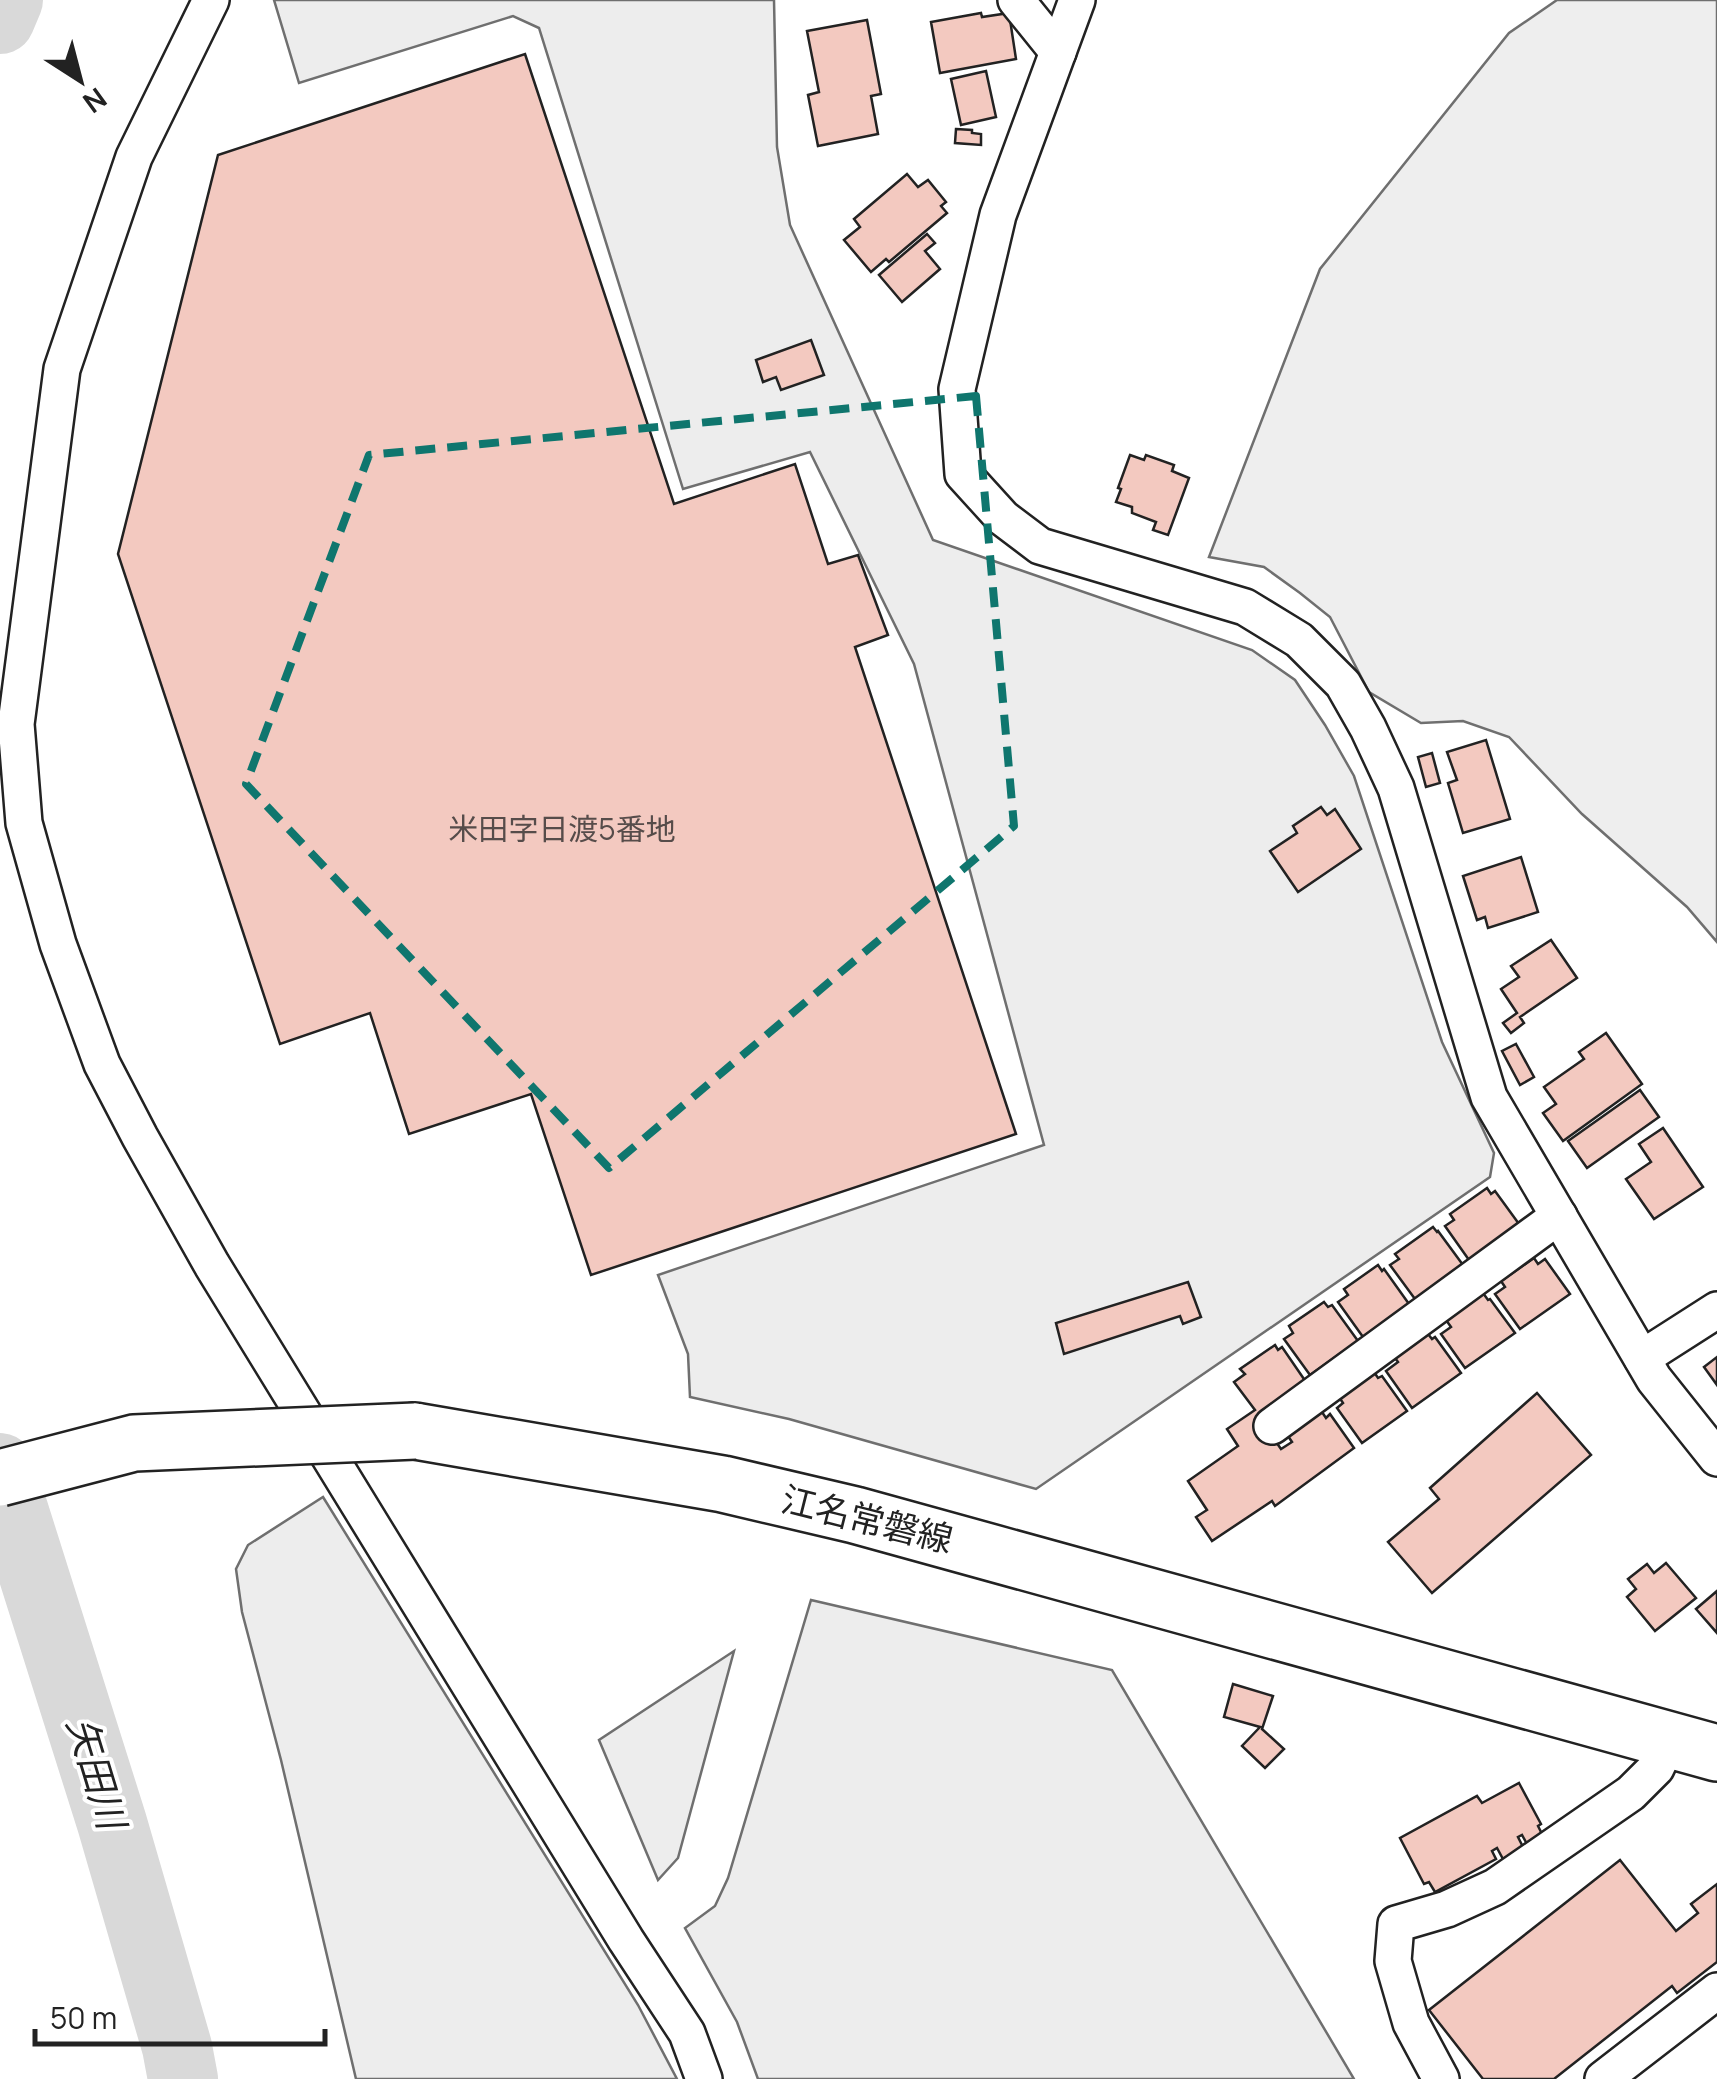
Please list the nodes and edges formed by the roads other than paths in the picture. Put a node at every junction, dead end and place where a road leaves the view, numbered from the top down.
1 (210, 0) edge
2 (1016, 0) edge
3 (1077, 0) edge
4 (1058, 52) junction
5 (1559, 1216) junction
6 (1717, 1310) edge
7 (1642, 1358) junction
8 (1272, 1426) dead end
9 (1717, 1458) edge
10 (0, 1478) edge
11 (1693, 1746) edge
12 (1717, 1991) edge
13 (704, 2079) edge
14 (1442, 2079) edge
15 (1603, 2079) edge

1 - 13 street
2 - 4 street
3 - 4 street
4 - 5 street
5 - 7 street
5 - 8 street
6 - 7 street
7 - 9 street
10 - 11 main road, 江名常磐線, bridge
11 - 14 street
12 - 15 street

